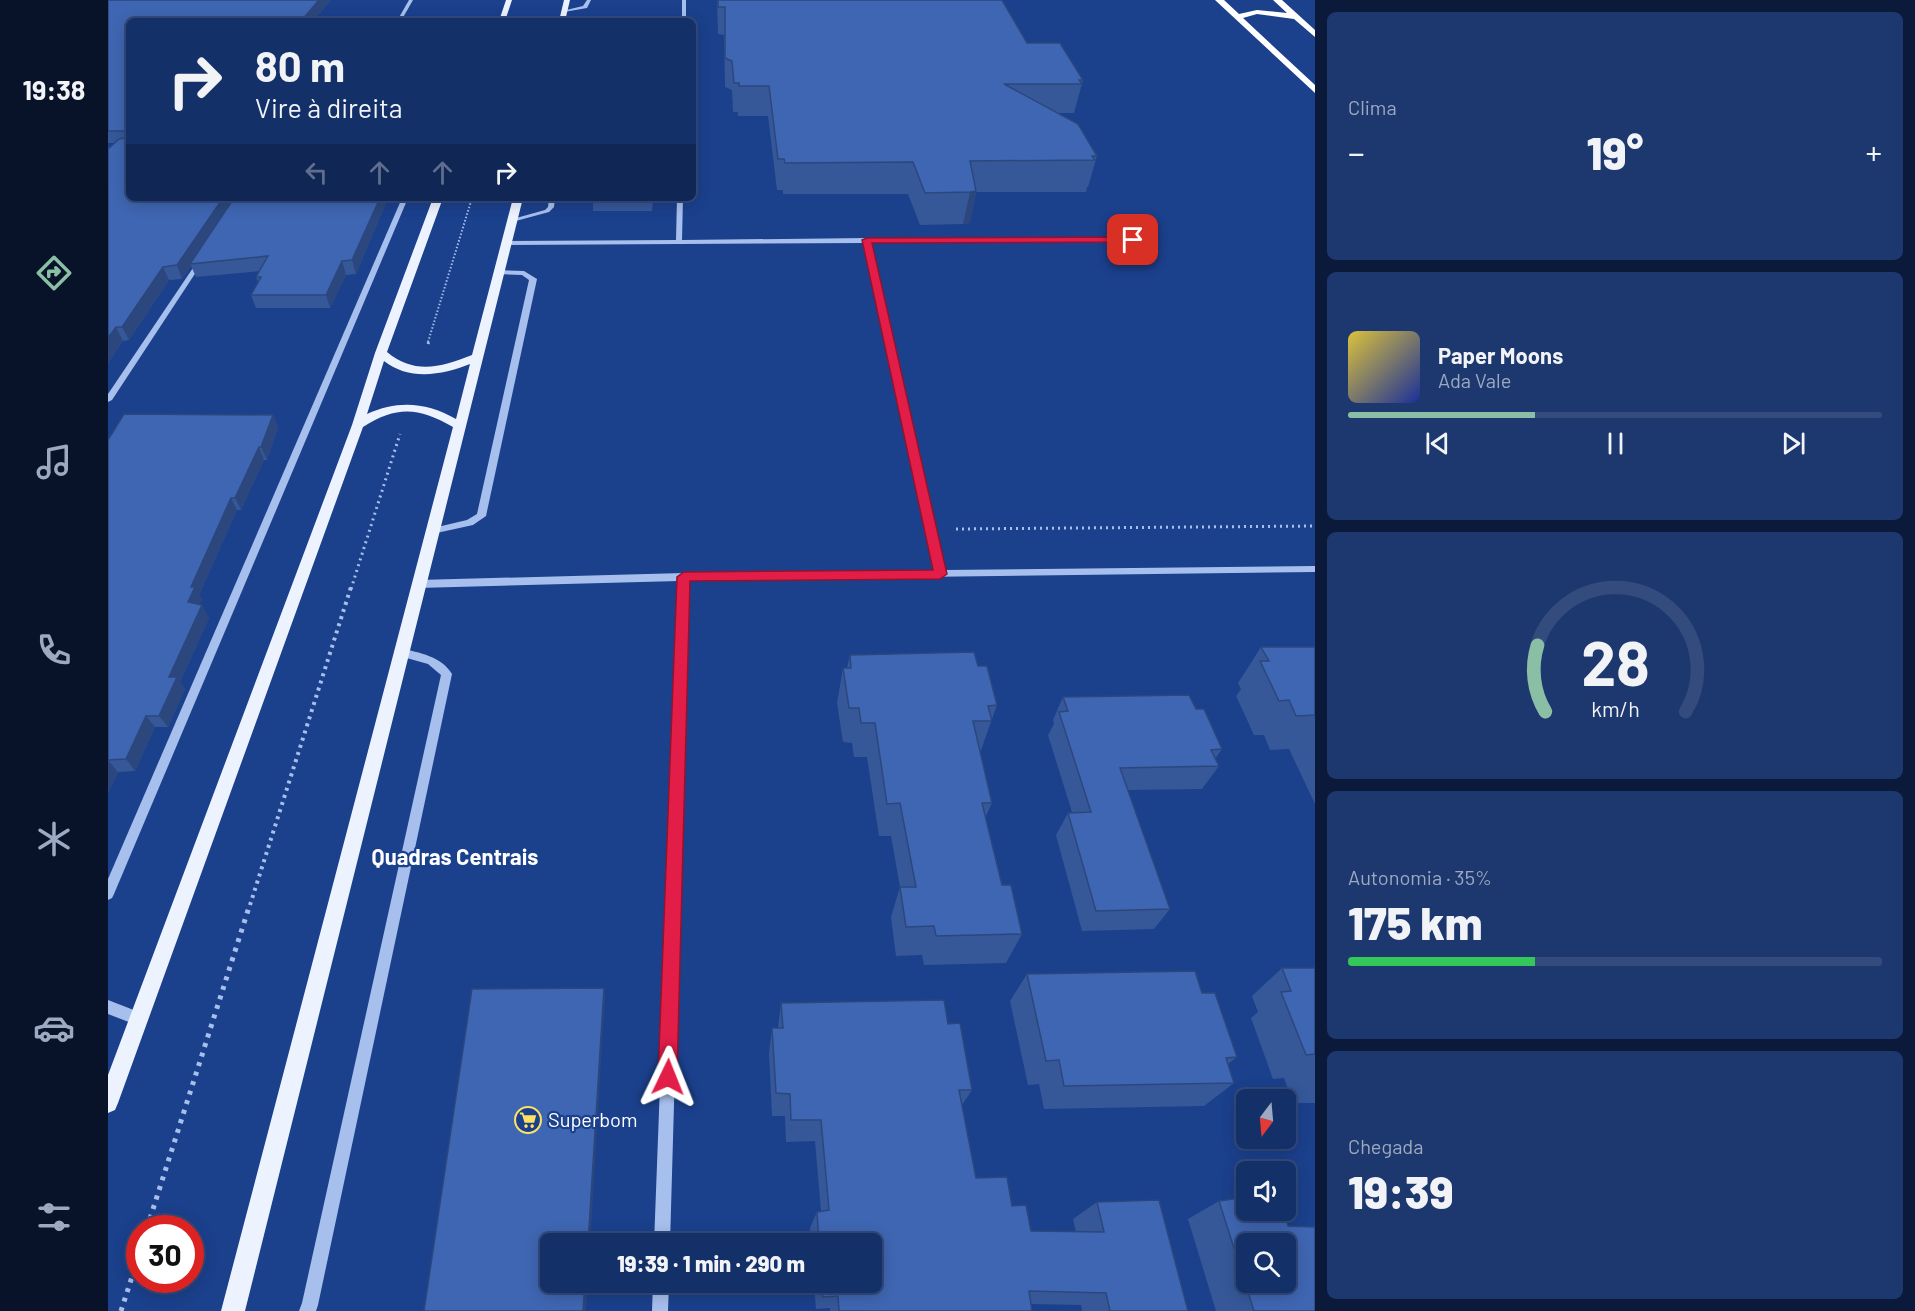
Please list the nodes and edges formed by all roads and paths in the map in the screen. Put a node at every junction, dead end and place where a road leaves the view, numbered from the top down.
1 (411, 0) edge
2 (509, 0) edge
3 (567, 0) edge
4 (589, 0) edge
5 (684, 0) edge
6 (1219, 0) edge
7 (1277, 0) edge
8 (564, 11) junction
9 (1236, 17) junction
10 (1295, 17) junction
11 (401, 18) edge
12 (502, 18) edge
13 (563, 18) edge
14 (684, 18) edge
15 (1315, 34) edge
16 (1315, 90) edge
17 (404, 201) edge
18 (437, 201) edge
19 (471, 201) edge
20 (517, 201) edge
21 (552, 201) edge
22 (680, 201) edge
23 (512, 220) junction
24 (867, 240) junction
25 (1155, 240) dead end
26 (679, 242) junction
27 (506, 243) junction
28 (204, 256) edge
29 (498, 272) junction
30 (381, 353) junction
31 (475, 358) junction
32 (420, 371) junction
33 (108, 400) edge
34 (408, 407) junction
35 (358, 425) junction
36 (458, 425) junction
37 (1315, 526) edge
38 (931, 530) junction
39 (432, 531) junction
40 (1315, 569) edge
41 (940, 574) junction
42 (684, 577) junction
43 (418, 584) junction
44 (400, 652) junction
45 (108, 894) edge
46 (108, 1007) edge
47 (139, 1019) junction
48 (108, 1103) edge
49 (151, 1215) edge
50 (662, 1233) edge
51 (127, 1293) edge
52 (661, 1293) edge
53 (121, 1311) edge
54 (233, 1311) edge
55 (306, 1311) edge
56 (660, 1311) edge

1 - 11 street
2 - 12 main road
3 - 8 main road
4 - 8 street
5 - 14 street
6 - 9 highway
7 - 10 highway
8 - 13 main road
9 - 10 highway
9 - 16 highway
10 - 15 highway
17 - 45 street
18 - 30 main road
19 - 32 path
20 - 23 main road
21 - 23 street
22 - 26 street
23 - 27 main road
24 - 25 street
24 - 26 street
24 - 38 street
26 - 27 street
27 - 29 main road
28 - 33 street
29 - 31 main road
29 - 39 street
30 - 32 main road
30 - 35 main road
31 - 32 main road
31 - 36 main road
34 - 35 main road
34 - 36 main road
34 - 49 path
35 - 47 main road
36 - 39 main road
37 - 38 path
38 - 41 street
39 - 43 main road
40 - 41 street
41 - 42 street
42 - 43 street
42 - 50 street
43 - 44 main road
44 - 54 main road
44 - 55 street
46 - 47 street
47 - 48 main road
51 - 53 path
52 - 56 street

